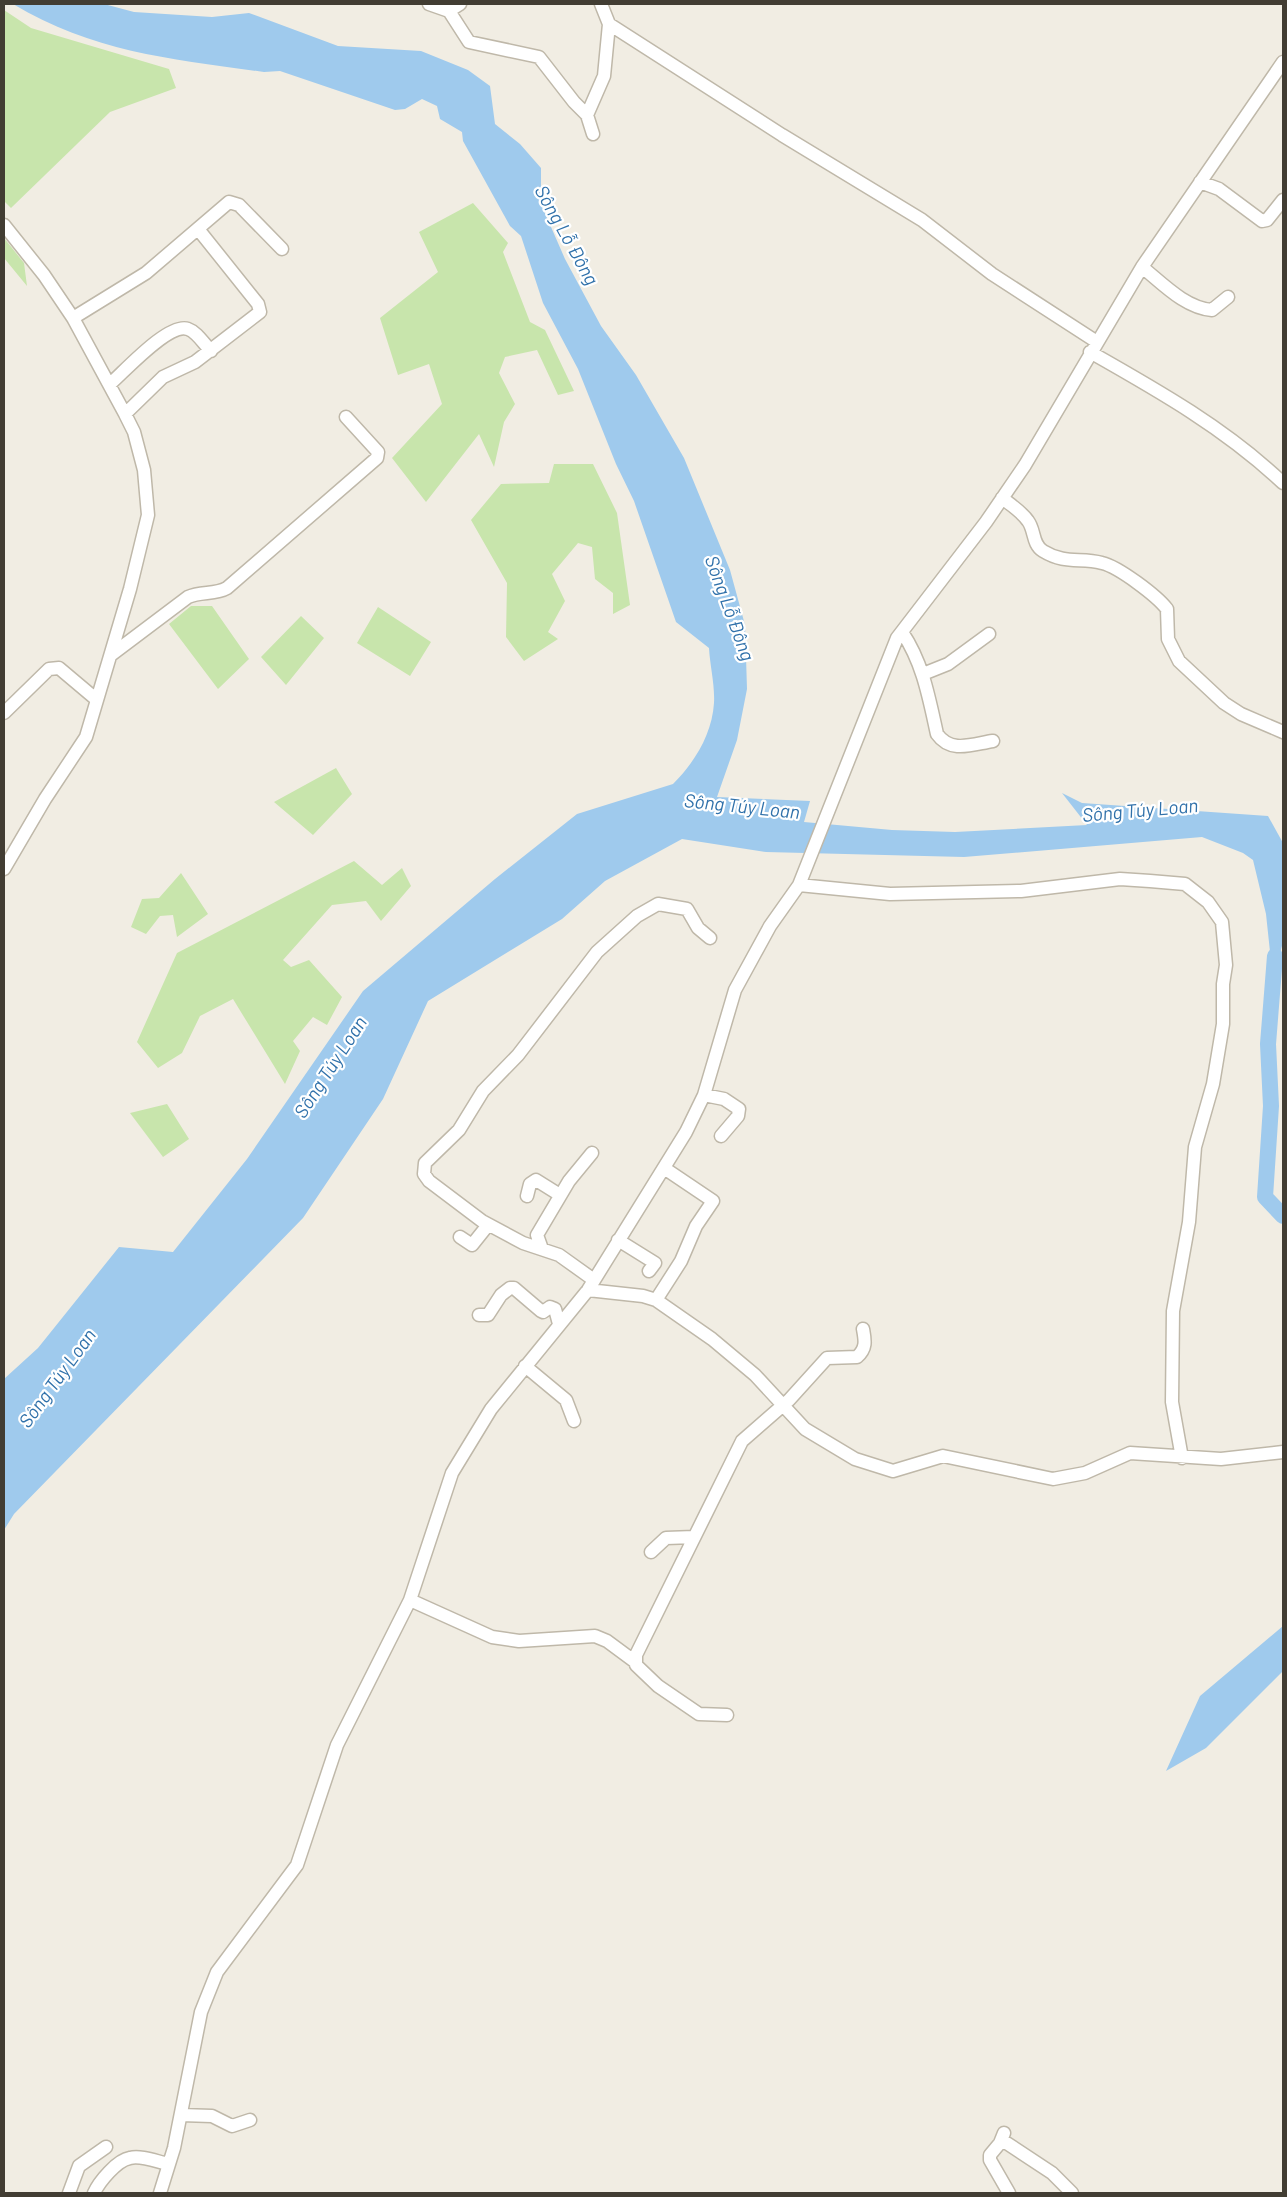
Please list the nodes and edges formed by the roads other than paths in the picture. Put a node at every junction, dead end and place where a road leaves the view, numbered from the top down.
1 (429, 4) edge
2 (460, 4) edge
3 (601, 4) edge
4 (449, 11) junction
5 (609, 24) junction
6 (1283, 62) edge
7 (587, 115) junction
8 (593, 134) dead end
9 (1200, 182) junction
10 (1283, 200) edge
11 (4, 225) edge
12 (198, 229) junction
13 (282, 249) dead end
14 (1142, 267) junction
15 (1228, 297) dead end
16 (72, 318) junction
17 (1093, 347) junction
18 (211, 351) junction
19 (110, 384) junction
20 (125, 414) junction
21 (346, 417) dead end
22 (1283, 483) edge
23 (1002, 498) junction
24 (902, 632) junction
25 (989, 634) dead end
26 (111, 655) junction
27 (923, 674) junction
28 (97, 700) junction
29 (4, 713) edge
30 (1283, 732) edge
31 (993, 741) dead end
32 (4, 869) edge
33 (799, 885) junction
34 (710, 938) dead end
35 (704, 1095) junction
36 (721, 1136) dead end
37 (592, 1153) dead end
38 (664, 1168) junction
39 (560, 1195) junction
40 (527, 1196) dead end
41 (488, 1225) junction
42 (460, 1237) dead end
43 (618, 1240) junction
44 (542, 1249) junction
45 (649, 1271) dead end
46 (591, 1285) junction
47 (656, 1300) junction
48 (479, 1315) dead end
49 (559, 1324) junction
50 (863, 1329) dead end
51 (525, 1366) junction
52 (782, 1405) junction
53 (574, 1421) dead end
54 (1283, 1452) edge
55 (1182, 1458) junction
56 (694, 1537) junction
57 (651, 1552) dead end
58 (410, 1600) junction
59 (634, 1661) junction
60 (726, 1715) dead end
61 (181, 2115) junction
62 (250, 2120) dead end
63 (106, 2147) dead end
64 (169, 2164) junction
65 (69, 2193) edge
66 (94, 2193) edge
67 (160, 2193) edge
68 (1009, 2193) edge
69 (1072, 2193) edge

1 - 4 street
2 - 4 street
3 - 5 street
4 - 7 street
5 - 7 street
5 - 17 street
6 - 9 street
7 - 8 street
9 - 10 street
9 - 14 street
11 - 16 street
12 - 13 street
12 - 16 street
12 - 18 street
14 - 15 street
14 - 17 street
16 - 19 street
17 - 22 street
17 - 23 street
18 - 19 street
18 - 20 street
19 - 20 street
20 - 26 street
21 - 26 street
23 - 24 street
23 - 30 street
24 - 27 street
24 - 33 street
25 - 27 street
26 - 28 street
27 - 31 street
28 - 29 street
28 - 32 street
33 - 35 street
33 - 55 street
34 - 41 street
35 - 36 street
35 - 38 street
37 - 39 street
38 - 43 street
38 - 47 street
39 - 40 street
39 - 44 street
41 - 42 street
41 - 44 street
43 - 45 street
43 - 46 street
44 - 46 street
46 - 47 street
46 - 49 street
47 - 52 street
48 - 49 street
49 - 51 street
50 - 52 street
51 - 53 street
51 - 58 street
52 - 55 street
52 - 56 street
54 - 55 street
56 - 57 street
56 - 59 street
58 - 59 street
58 - 61 street
59 - 60 street
61 - 62 street
61 - 64 street
63 - 65 street
64 - 66 street
64 - 67 street
68 - 69 street

